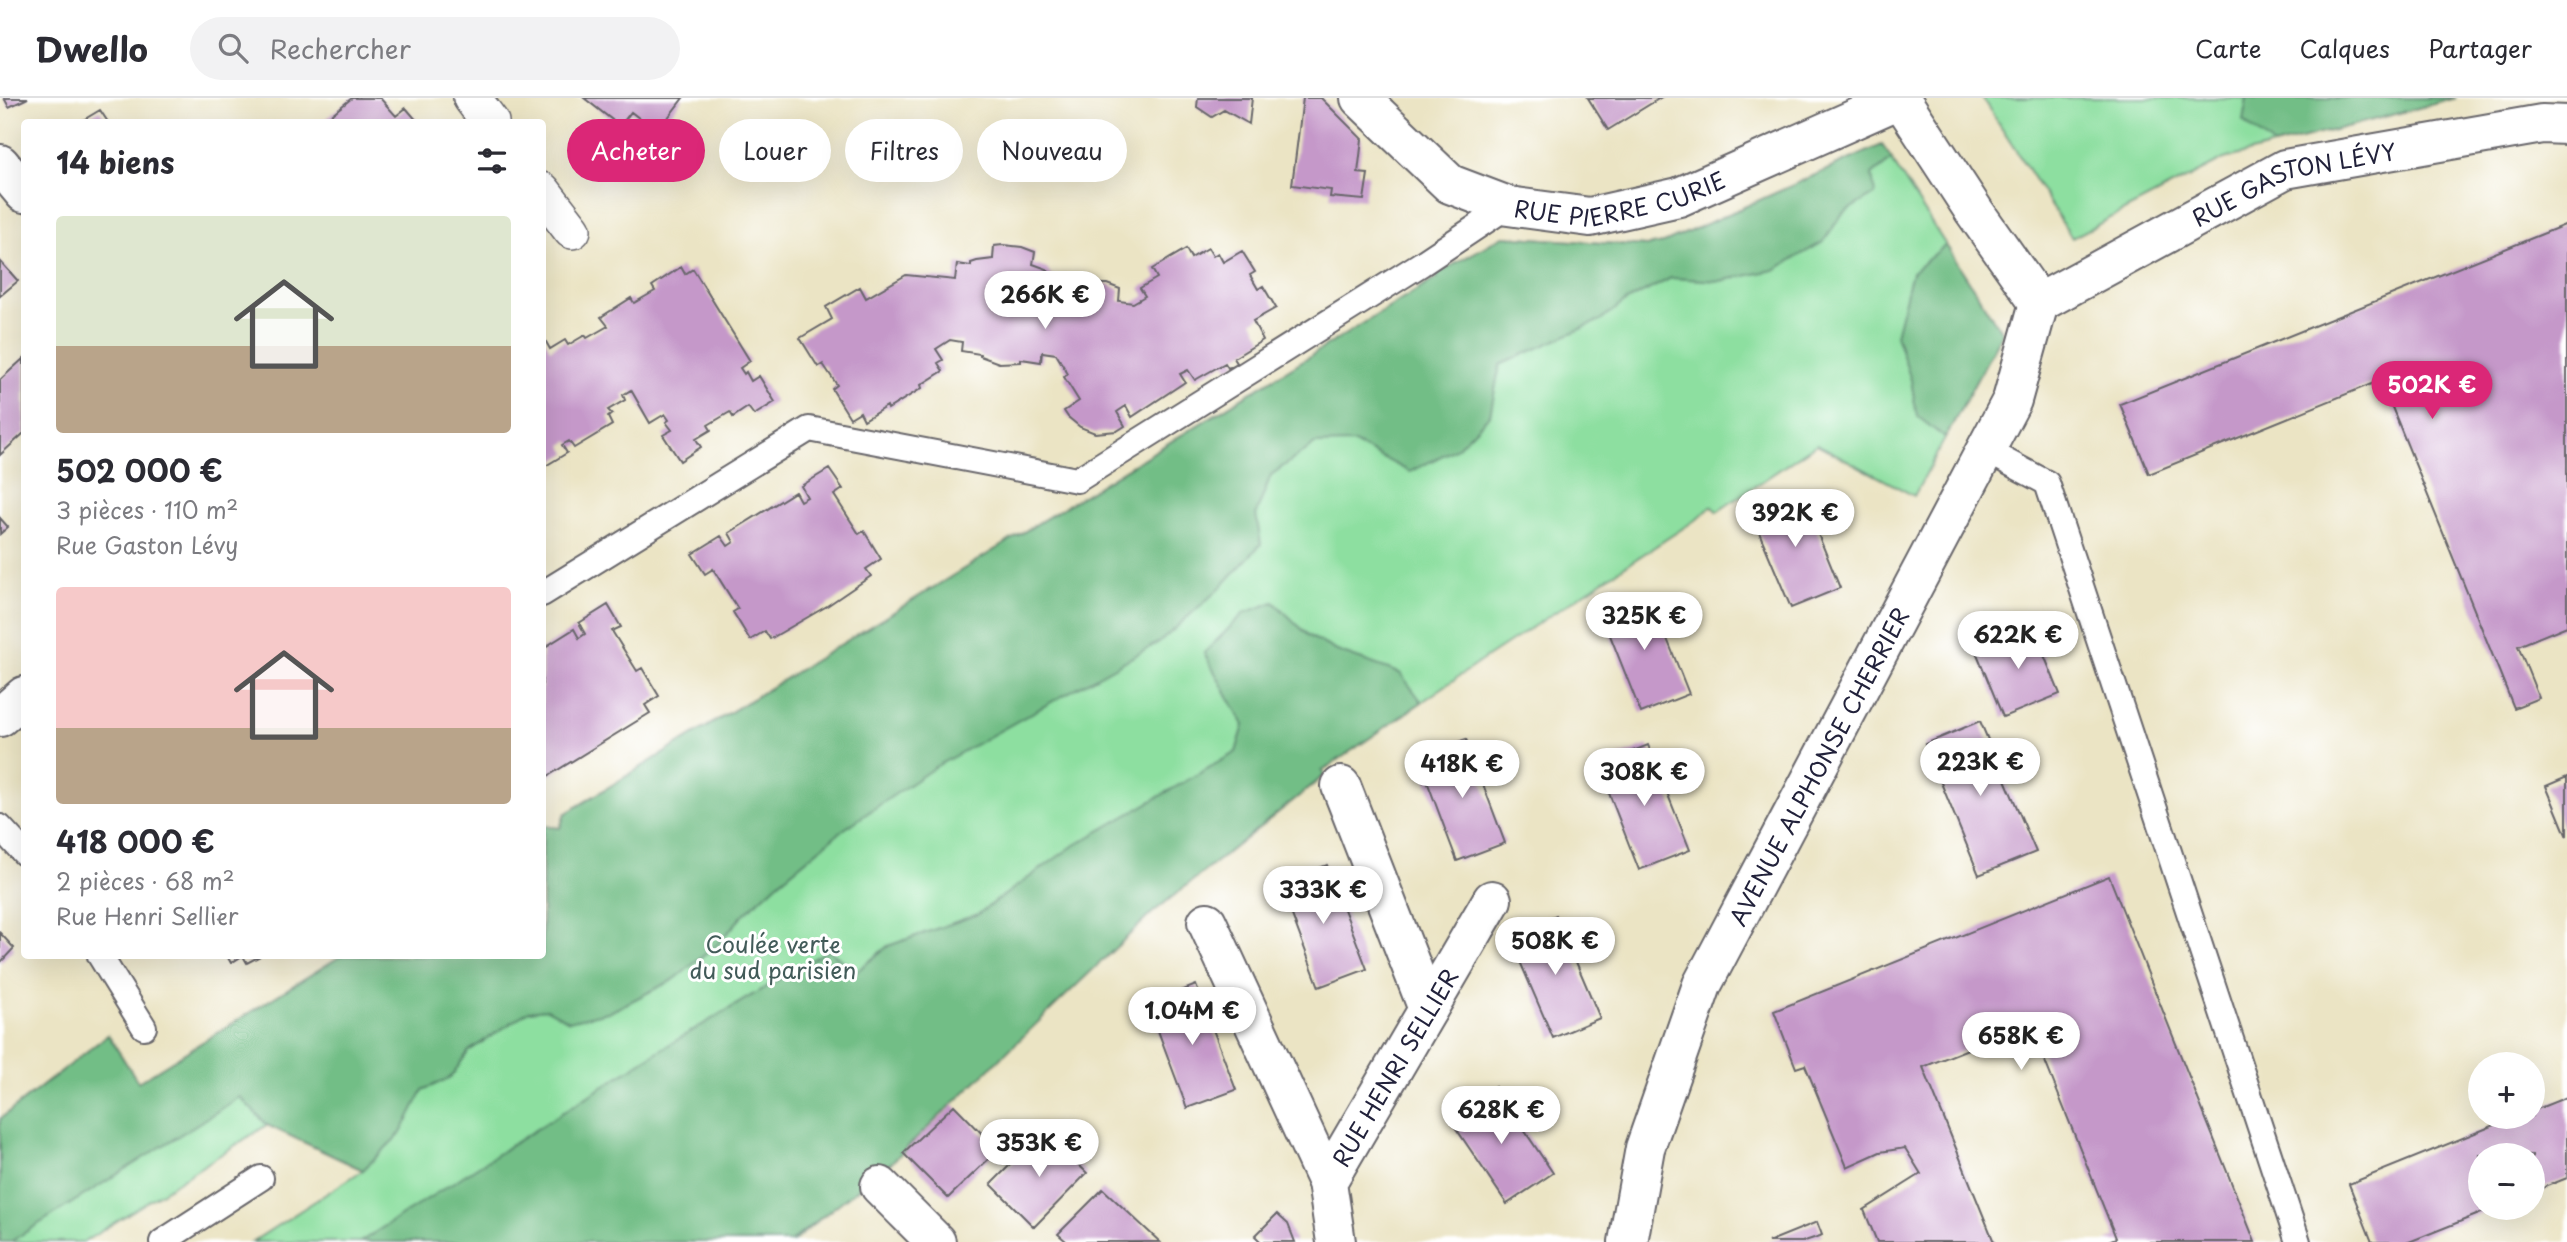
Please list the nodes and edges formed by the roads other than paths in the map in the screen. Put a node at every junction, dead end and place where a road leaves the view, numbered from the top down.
1 (472, 98) edge
2 (1360, 98) edge
3 (1901, 98) edge
4 (488, 119) edge
5 (2567, 125) edge
6 (0, 164) edge
7 (21, 189) edge
8 (546, 196) edge
9 (1508, 206) junction
10 (572, 230) dead end
11 (2039, 303) junction
12 (1987, 451) junction
13 (546, 592) edge
14 (21, 699) edge
15 (0, 717) edge
16 (1341, 786) dead end
17 (0, 827) edge
18 (21, 850) edge
19 (1492, 900) dead end
20 (1206, 922) dead end
21 (102, 959) edge
22 (1428, 1009) junction
23 (144, 1027) dead end
24 (261, 1178) dead end
25 (1327, 1182) junction
26 (880, 1186) dead end
27 (162, 1242) edge
28 (936, 1242) edge
29 (1336, 1242) edge
30 (1628, 1242) edge
31 (2298, 1242) edge

1 - 4 street
2 - 9 street, RUE PIERRE CURIE
3 - 9 street, RUE PIERRE CURIE
3 - 11 street
5 - 11 street, RUE GASTON LÉVY
6 - 7 street
8 - 10 street
9 - 13 lane
11 - 12 street, AVENUE ALPHONSE CHERRIER
12 - 30 street, AVENUE ALPHONSE CHERRIER
12 - 31 lane
14 - 15 street
16 - 22 street
17 - 18 lane
19 - 22 street, RUE HENRI SELLIER
20 - 25 street
21 - 23 lane
22 - 25 street, RUE HENRI SELLIER
24 - 27 lane
25 - 29 street, RUE HENRI SELLIER
26 - 28 street

